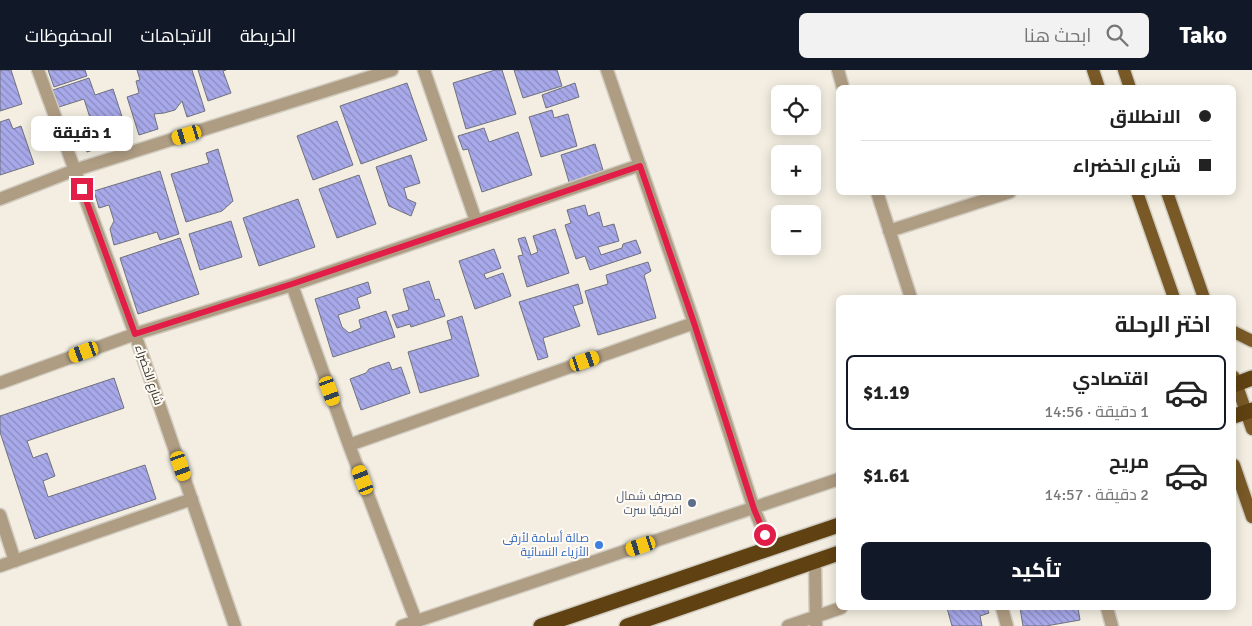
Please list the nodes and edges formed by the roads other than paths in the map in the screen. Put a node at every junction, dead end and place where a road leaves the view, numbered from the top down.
1 (38, 70) edge
2 (392, 70) edge
3 (424, 70) edge
4 (607, 70) edge
5 (838, 70) edge
6 (1093, 70) edge
7 (1124, 70) edge
8 (842, 85) edge
9 (1098, 85) edge
10 (1129, 85) edge
11 (640, 166) junction
12 (75, 170) junction
13 (878, 195) edge
14 (1001, 195) edge
15 (1138, 195) edge
16 (1168, 195) edge
17 (0, 199) edge
18 (476, 221) junction
19 (889, 231) junction
20 (292, 284) junction
21 (910, 295) edge
22 (1173, 295) edge
23 (1203, 295) edge
24 (694, 323) junction
25 (1236, 333) edge
26 (135, 334) junction
27 (1252, 341) edge
28 (1252, 378) edge
29 (1236, 381) edge
30 (0, 383) edge
31 (1236, 385) edge
32 (1244, 413) edge
33 (1252, 429) edge
34 (349, 445) junction
35 (836, 480) edge
36 (1237, 481) edge
37 (192, 499) junction
38 (754, 509) junction
39 (0, 515) edge
40 (1252, 517) edge
41 (836, 526) edge
42 (771, 549) junction
43 (836, 553) edge
44 (15, 561) junction
45 (815, 561) junction
46 (0, 566) edge
47 (838, 610) edge
48 (1003, 610) edge
49 (1108, 610) edge
50 (416, 621) junction
51 (816, 621) edge
52 (236, 626) edge
53 (402, 626) edge
54 (541, 626) edge
55 (627, 626) edge
56 (788, 626) edge
57 (1007, 626) edge
58 (1112, 626) edge

1 - 12 street, شارع الخضراء
2 - 12 street
3 - 18 street
4 - 11 street
5 - 8 street
6 - 9 main road
7 - 10 main road
11 - 18 street
11 - 24 street
12 - 17 street
12 - 26 street, شارع الخضراء
13 - 19 street
14 - 19 street
15 - 22 main road
16 - 23 main road
18 - 20 street
19 - 21 street
20 - 26 street
20 - 34 street
24 - 34 street
24 - 38 street
25 - 27 main road
26 - 30 street
26 - 37 street, شارع الخضراء
28 - 29 highway
31 - 32 main road
32 - 33 main road
34 - 50 street
35 - 38 street
36 - 40 main road
37 - 44 street
37 - 52 street, شارع الخضراء
38 - 42 street
38 - 50 street
39 - 44 street
41 - 42 highway
42 - 54 highway
43 - 45 highway
44 - 46 street
45 - 51 street
45 - 55 highway
47 - 51 street
48 - 57 street
49 - 58 street
50 - 53 street
51 - 56 street

